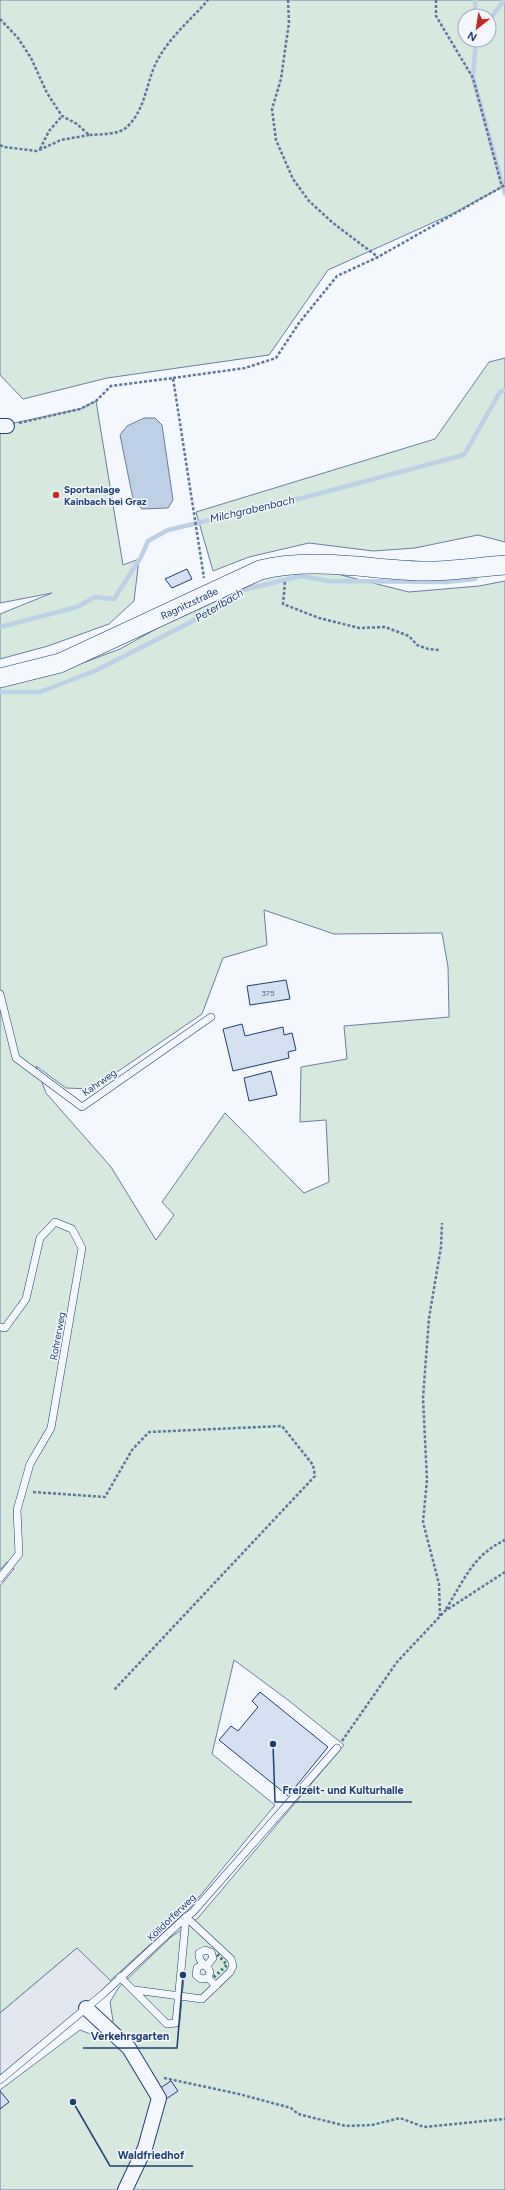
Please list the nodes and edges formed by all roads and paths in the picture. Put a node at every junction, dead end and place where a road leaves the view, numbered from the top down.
1 (208, 0) edge
2 (288, 0) edge
3 (436, 0) edge
4 (0, 19) edge
5 (62, 116) junction
6 (89, 135) junction
7 (0, 145) edge
8 (39, 150) junction
9 (504, 186) edge
10 (378, 257) junction
11 (172, 378) junction
12 (4, 426) edge
13 (505, 565) edge
14 (285, 583) dead end
15 (207, 595) junction
16 (440, 650) dead end
17 (0, 678) edge
18 (0, 994) edge
19 (211, 1017) dead end
20 (442, 1223) dead end
21 (0, 1327) edge
22 (22, 1491) junction
23 (505, 1540) edge
24 (505, 1572) edge
25 (0, 1578) edge
26 (445, 1611) junction
27 (440, 1616) junction
28 (114, 1690) dead end
29 (337, 1748) joint
30 (186, 1917) junction
31 (120, 1977) junction
32 (208, 1978) junction
33 (216, 1986) junction
34 (135, 1990) junction
35 (179, 1996) junction
36 (86, 2008) junction
37 (145, 2074) junction
38 (0, 2080) edge
39 (505, 2119) edge
40 (125, 2190) edge

1 - 6 path
2 - 10 path
3 - 9 path
4 - 5 path
5 - 6 path
5 - 8 path
6 - 8 path
7 - 8 path
9 - 10 path
10 - 11 path
11 - 12 path
11 - 15 path
13 - 15 main road, Ragnitzstraße
14 - 16 path
15 - 17 main road, Ragnitzstraße
18 - 19 lane, Kahrweg
20 - 27 path
21 - 22 lane, Rohrerweg
22 - 25 lane, Rohrerweg
22 - 28 path
23 - 26 path
24 - 26 path
26 - 27 path
27 - 29 path
29 - 30 lane, Kölldorferweg
30 - 31 lane, Kölldorferweg
30 - 33 lane
30 - 35 lane
31 - 34 lane
31 - 36 lane, Kölldorferweg
32 - 32 lane
32 - 33 lane
33 - 35 lane
34 - 35 lane
34 - 35 lane
36 - 37 street
36 - 38 lane, Kölldorferweg
37 - 39 path
37 - 40 street

